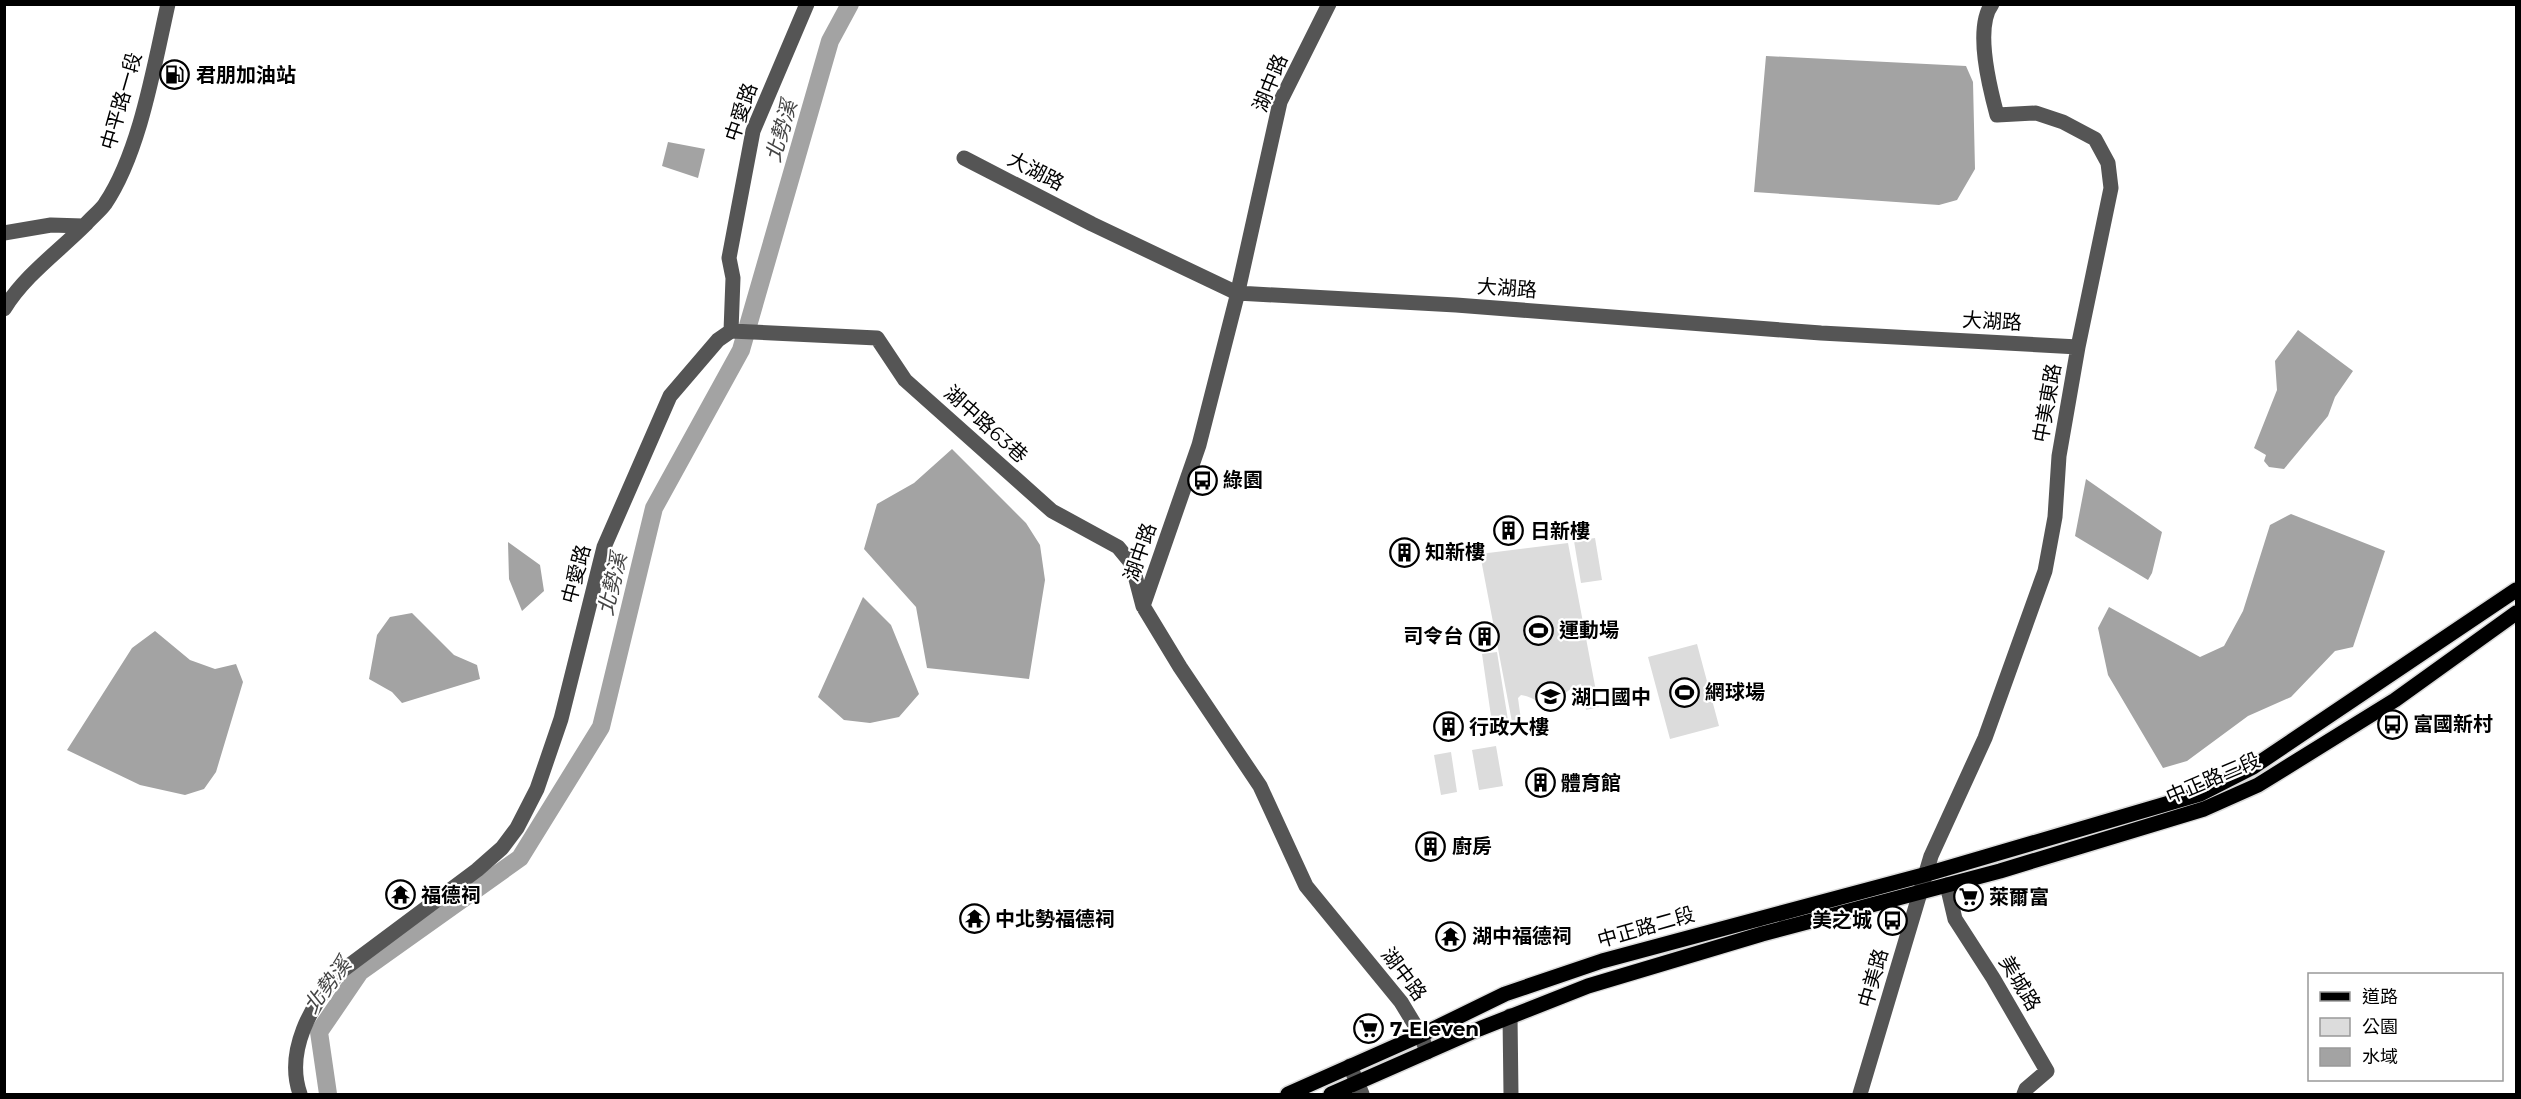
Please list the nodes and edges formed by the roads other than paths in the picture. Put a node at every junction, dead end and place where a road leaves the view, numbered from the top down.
1 (168, 4) edge
2 (807, 4) edge
3 (1329, 4) edge
4 (1992, 4) edge
5 (964, 158) dead end
6 (83, 226) junction
7 (4, 233) edge
8 (1238, 293) junction
9 (4, 309) edge
10 (731, 330) junction
11 (2078, 347) junction
12 (2517, 590) edge
13 (1143, 606) junction
14 (2517, 613) edge
15 (1928, 874) junction
16 (1947, 885) junction
17 (1922, 891) junction
18 (1510, 1016) junction
19 (1421, 1035) junction
20 (1427, 1052) junction
21 (1350, 1066) junction
22 (1360, 1088) edge
23 (300, 1095) edge
24 (1288, 1095) edge
25 (1331, 1095) edge
26 (1511, 1095) edge
27 (1860, 1095) edge
28 (2024, 1095) edge

1 - 6 street, 中平路一段
2 - 10 street, 中愛路
3 - 8 street, 湖中路
4 - 11 street, 中美東路
5 - 8 street, 大湖路
6 - 7 street
6 - 9 street, 中平路一段
8 - 11 street, 大湖路
8 - 13 street, 湖中路
10 - 13 street, 湖中路63巷
10 - 23 street, 中愛路
11 - 15 street, 中美東路
12 - 15 main road, 中正路三段
13 - 19 street, 湖中路
14 - 16 main road, 中正路三段
15 - 17 street, 中美路
15 - 19 main road, 中正路二段
16 - 17 main road, 中正路三段
16 - 28 street, 美城路
17 - 18 main road, 中正路二段
17 - 27 street, 中美路
18 - 20 main road, 中正路二段
18 - 26 street
19 - 20 street, 湖中路
19 - 21 main road, 中正路二段
20 - 22 main road, 中正路二段
21 - 22 street
21 - 24 main road, 中正路二段
22 - 25 main road, 中正路二段

